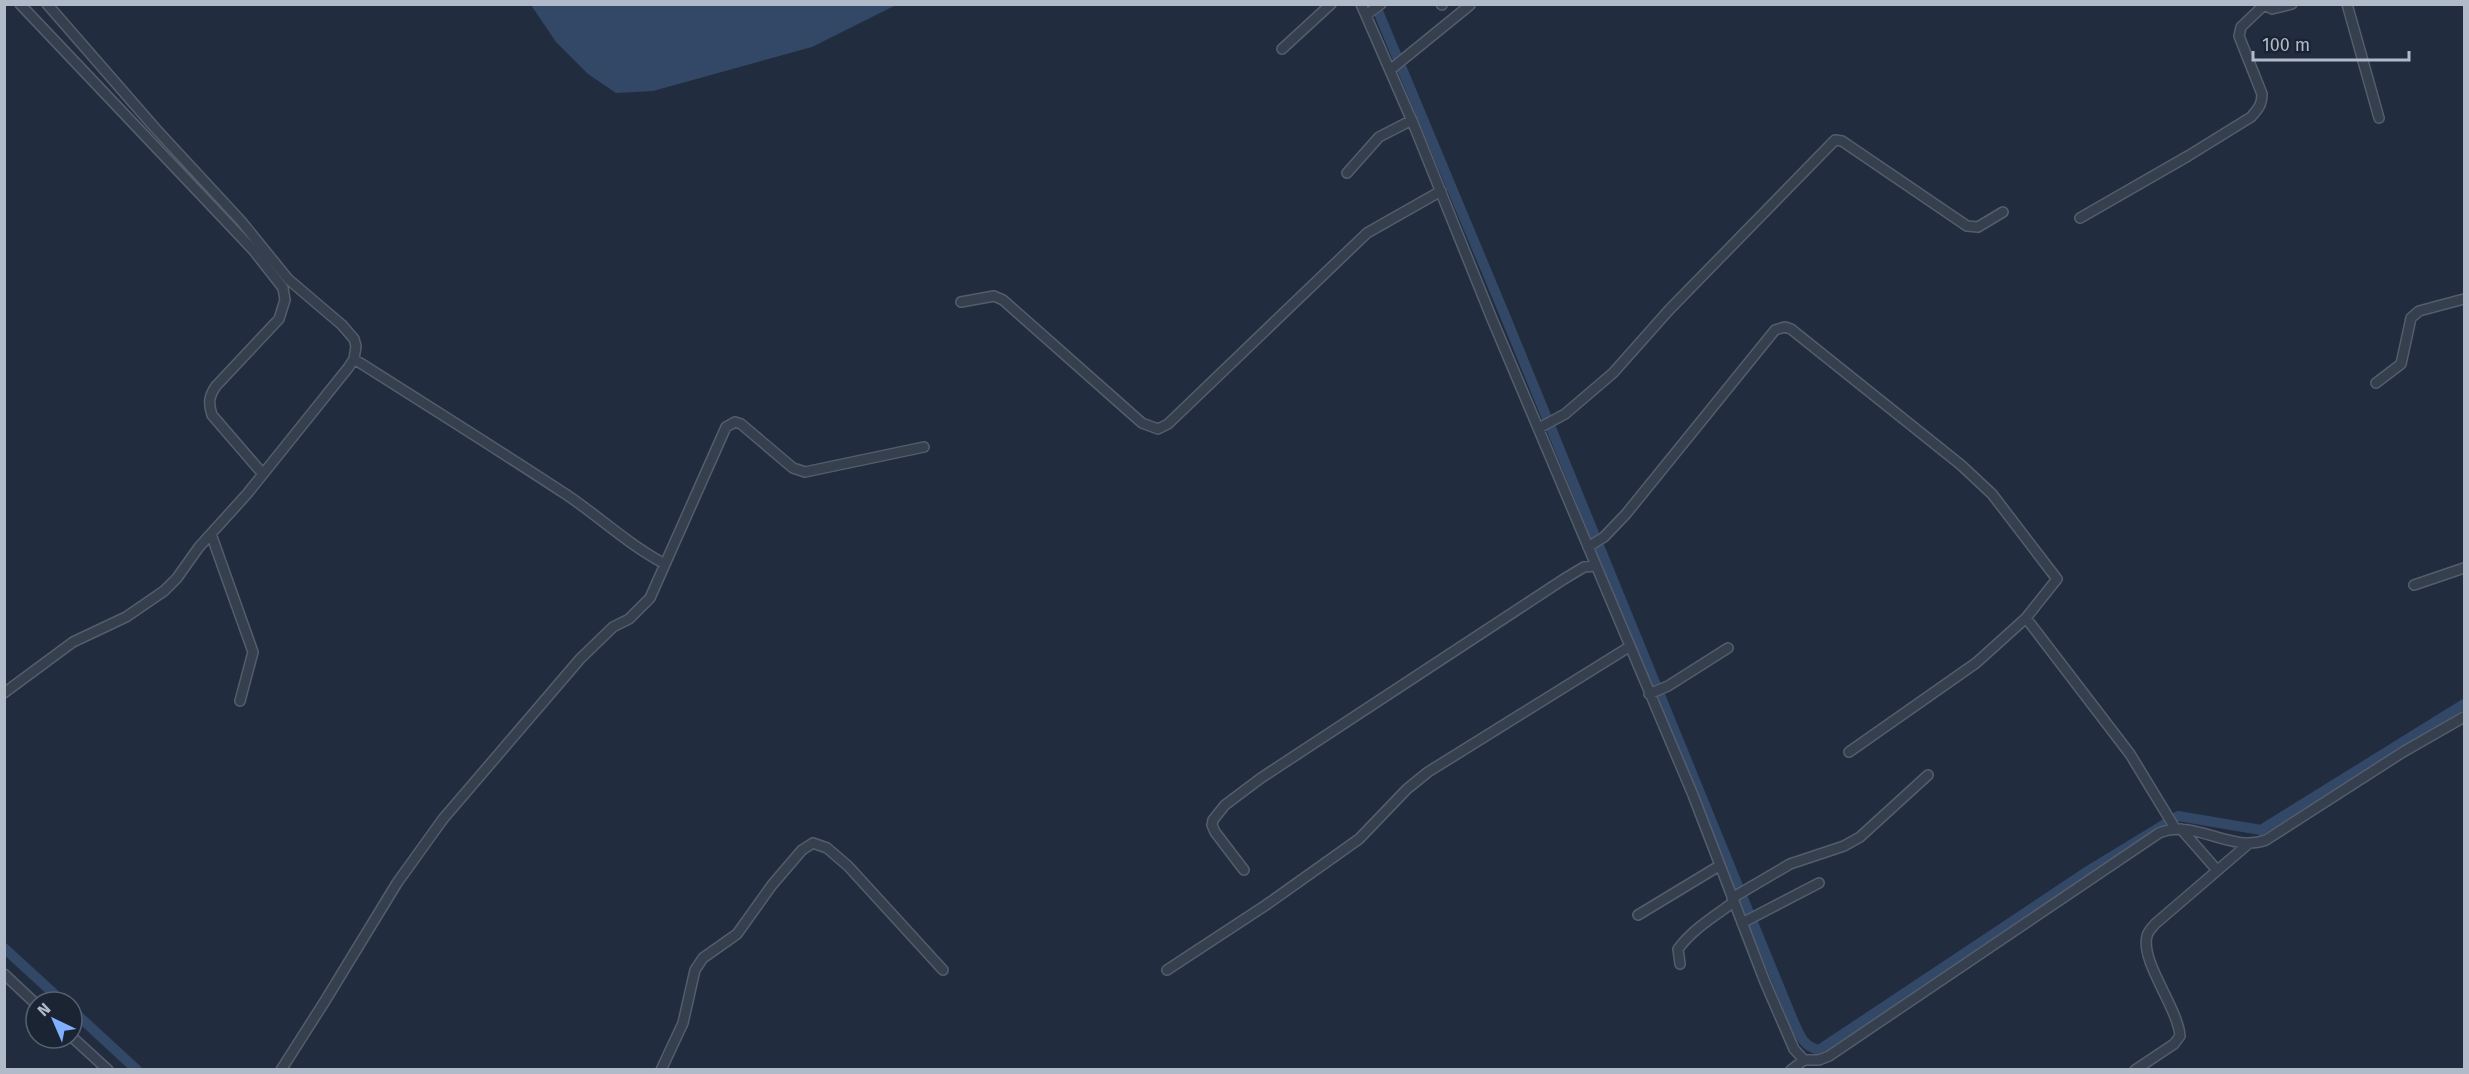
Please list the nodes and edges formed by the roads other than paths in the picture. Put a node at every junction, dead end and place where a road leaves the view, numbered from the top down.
1 (20, 4) edge
2 (47, 4) edge
3 (1331, 4) edge
4 (1361, 4) edge
5 (1382, 4) edge
6 (2292, 4) edge
7 (2347, 4) edge
8 (1470, 5) edge
9 (2262, 5) edge
10 (1366, 15) junction
11 (1282, 49) dead end
12 (1390, 70) junction
13 (2379, 118) dead end
14 (1412, 120) junction
15 (1347, 173) dead end
16 (1441, 191) junction
17 (2003, 212) dead end
18 (2080, 218) dead end
19 (2464, 299) edge
20 (962, 302) dead end
21 (354, 359) junction
22 (2376, 382) dead end
23 (1545, 425) junction
24 (924, 447) dead end
25 (262, 473) junction
26 (211, 534) junction
27 (1591, 545) junction
28 (665, 564) junction
29 (1596, 566) junction
30 (2463, 569) edge
31 (2464, 579) edge
32 (2414, 585) dead end
33 (2026, 618) junction
34 (1629, 646) junction
35 (1728, 648) dead end
36 (4, 693) edge
37 (1652, 693) junction
38 (240, 701) dead end
39 (2464, 717) edge
40 (1849, 752) dead end
41 (1928, 775) dead end
42 (2178, 828) junction
43 (2247, 845) junction
44 (1719, 866) junction
45 (1244, 870) dead end
46 (2217, 870) junction
47 (1819, 883) dead end
48 (1737, 896) junction
49 (1638, 915) dead end
50 (1742, 923) junction
51 (1680, 964) dead end
52 (943, 970) dead end
53 (1167, 970) dead end
54 (4, 974) edge
55 (24, 993) edge
56 (84, 1048) edge
57 (1804, 1060) junction
58 (108, 1070) edge
59 (281, 1070) edge
60 (661, 1070) edge
61 (1791, 1070) edge
62 (2135, 1070) edge

1 - 25 street
2 - 21 street
3 - 11 street
4 - 10 street
5 - 10 street
6 - 9 street
7 - 13 street
8 - 12 street
9 - 18 street
10 - 12 street
12 - 14 street
14 - 15 street
14 - 16 street
16 - 20 street
16 - 23 street
17 - 23 street
19 - 22 street
21 - 25 street
21 - 28 street
23 - 27 street
24 - 28 street
25 - 26 street
26 - 36 street
26 - 38 street
27 - 29 street
27 - 33 street
28 - 59 street
29 - 34 street
29 - 45 street
30 - 31 street
30 - 32 street
33 - 40 street
33 - 42 street
34 - 37 street
34 - 53 street
35 - 37 street
37 - 44 street
39 - 43 street
41 - 48 street
42 - 43 street
42 - 46 street
42 - 57 street
43 - 46 street
44 - 48 street
44 - 49 street
46 - 62 street
47 - 50 street
48 - 50 street
48 - 51 street
50 - 57 street
52 - 60 street
54 - 55 street
56 - 58 street
57 - 61 street

